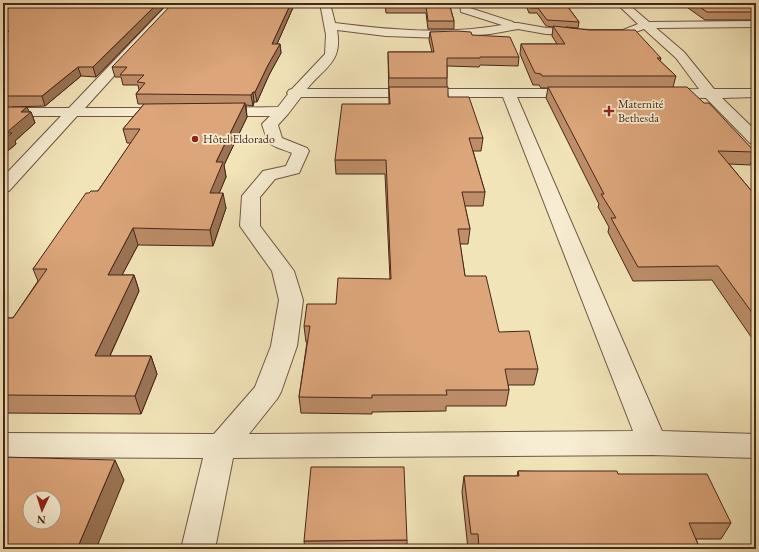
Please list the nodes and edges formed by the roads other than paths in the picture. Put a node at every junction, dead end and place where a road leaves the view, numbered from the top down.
1 (175, 3) edge
2 (325, 3) edge
3 (466, 3) edge
4 (621, 3) edge
5 (756, 24) edge
6 (646, 25) junction
7 (329, 26) junction
8 (518, 26) junction
9 (508, 93) junction
10 (756, 93) edge
11 (594, 94) edge
12 (648, 94) edge
13 (710, 94) junction
14 (289, 102) junction
15 (3, 112) edge
16 (181, 112) edge
17 (204, 112) edge
18 (71, 113) junction
19 (756, 140) edge
20 (3, 187) edge
21 (652, 444) junction
22 (3, 445) edge
23 (221, 446) junction
24 (756, 446) edge
25 (198, 549) edge

1 - 18 street
2 - 7 street
3 - 8 street
4 - 6 street
5 - 6 street
6 - 8 street
6 - 13 street
7 - 8 street
7 - 14 street
9 - 11 street
9 - 14 street
9 - 21 street
10 - 13 street
12 - 13 street
13 - 19 street
14 - 17 street
14 - 23 street
15 - 18 street
16 - 18 street
18 - 20 street
21 - 23 street
21 - 24 street
22 - 23 street
23 - 25 street

